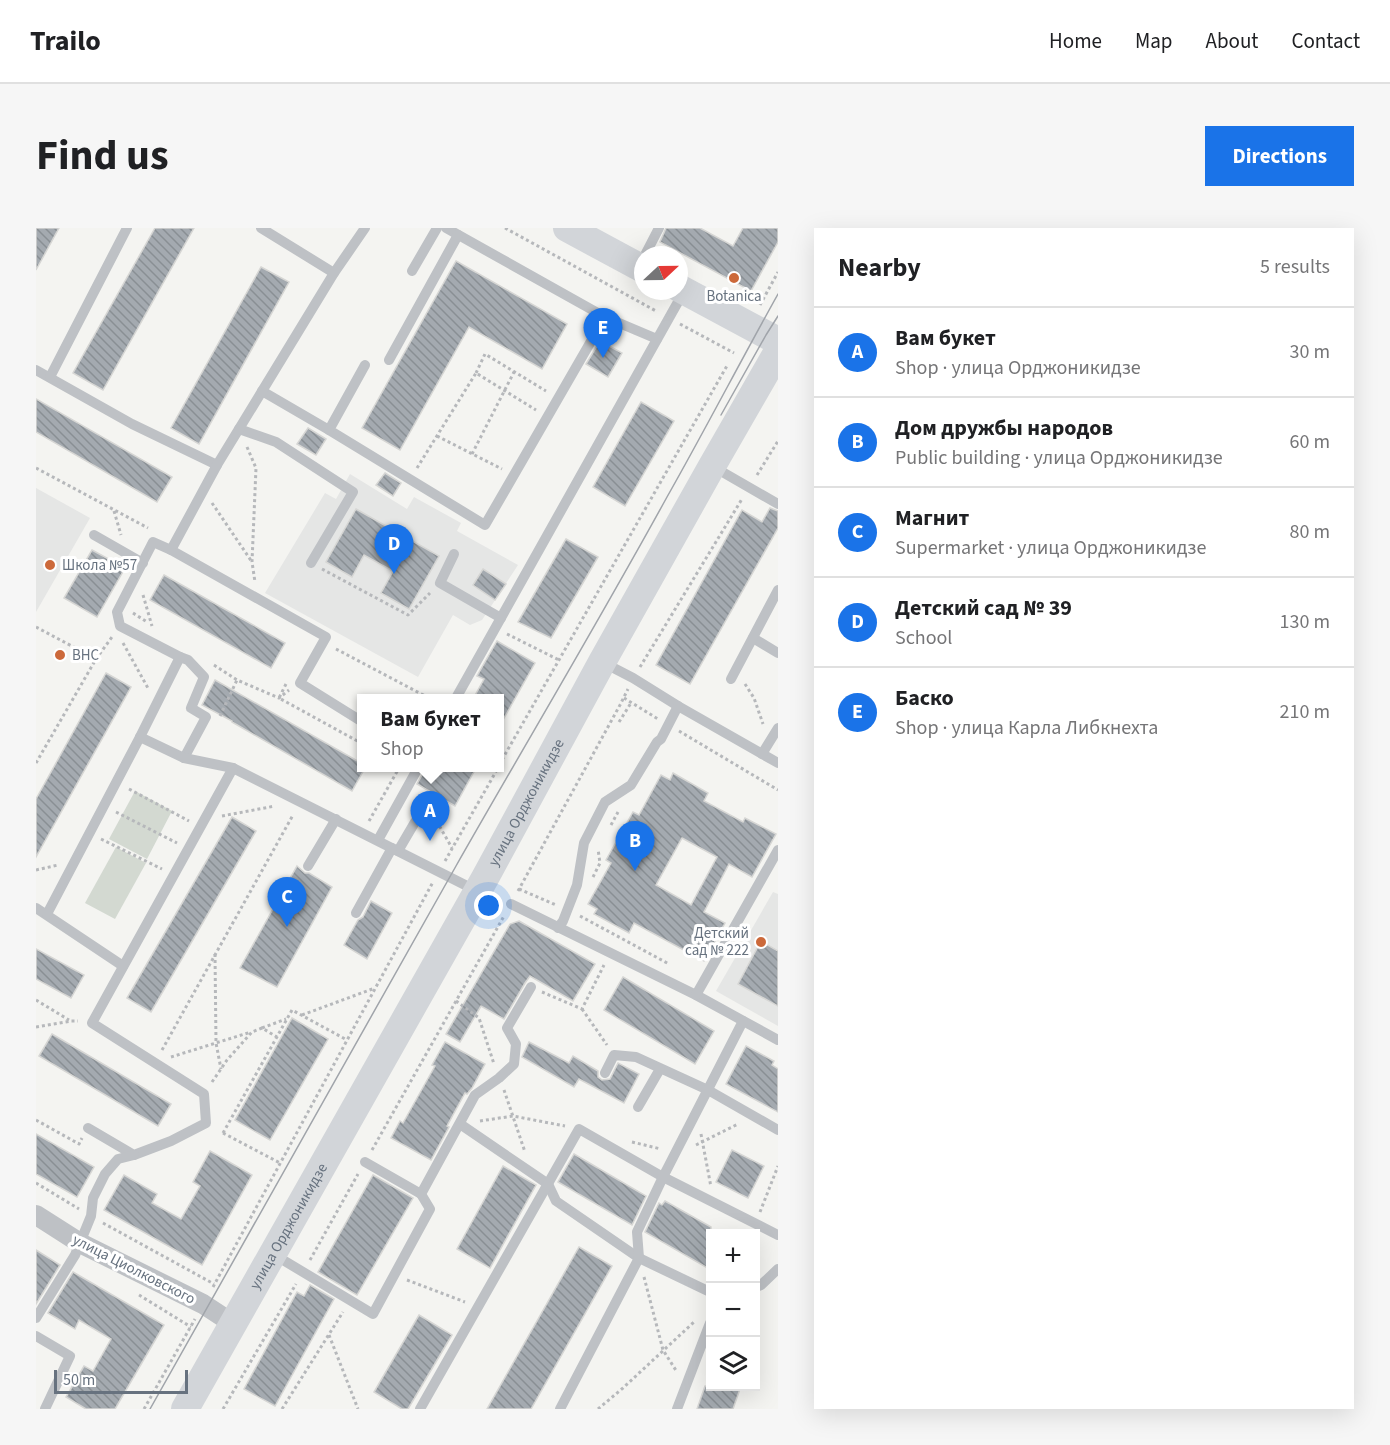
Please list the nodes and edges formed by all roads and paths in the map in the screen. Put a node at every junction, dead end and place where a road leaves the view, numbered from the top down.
1 (128, 228) edge
2 (261, 228) edge
3 (365, 228) edge
4 (437, 228) edge
5 (446, 228) edge
6 (505, 228) edge
7 (567, 228) edge
8 (659, 228) edge
9 (458, 235) junction
10 (651, 246) edge
11 (634, 258) edge
12 (412, 271) dead end
13 (778, 272) edge
14 (334, 273) junction
15 (688, 293) edge
16 (676, 300) edge
17 (759, 307) dead end
18 (605, 317) junction
19 (669, 318) junction
20 (657, 339) junction
21 (778, 341) edge
22 (778, 351) edge
23 (734, 353) dead end
24 (388, 360) dead end
25 (728, 364) dead end
26 (365, 365) dead end
27 (36, 369) edge
28 (514, 372) junction
29 (476, 373) junction
30 (50, 377) junction
31 (262, 391) junction
32 (505, 391) junction
33 (558, 398) junction
34 (547, 418) junction
35 (239, 429) junction
36 (329, 430) junction
37 (436, 436) junction
38 (778, 441) edge
39 (472, 454) junction
40 (217, 465) junction
41 (712, 466) junction
42 (514, 475) junction
43 (410, 479) junction
44 (749, 488) junction
45 (203, 490) junction
46 (778, 504) edge
47 (94, 535) dead end
48 (171, 550) junction
49 (454, 554) dead end
50 (252, 562) junction
51 (143, 563) junction
52 (311, 563) joint
53 (440, 583) junction
54 (778, 590) edge
55 (258, 599) junction
56 (128, 610) dead end
57 (501, 618) junction
58 (36, 627) edge
59 (118, 629) junction
60 (495, 629) junction
61 (159, 630) dead end
62 (753, 638) junction
63 (323, 642) junction
64 (778, 653) edge
65 (180, 657) junction
66 (96, 659) junction
67 (559, 660) junction
68 (210, 662) dead end
69 (602, 662) junction
70 (734, 674) joint
71 (153, 678) dead end
72 (288, 678) dead end
73 (633, 678) junction
74 (237, 680) junction
75 (300, 683) junction
76 (148, 687) junction
77 (420, 694) edge
78 (459, 694) edge
79 (143, 697) dead end
80 (279, 698) junction
81 (631, 703) junction
82 (156, 705) junction
83 (678, 706) junction
84 (206, 717) junction
85 (357, 719) edge
86 (619, 722) dead end
87 (669, 725) junction
88 (778, 728) edge
89 (140, 737) junction
90 (357, 741) edge
91 (769, 742) junction
92 (762, 754) junction
93 (504, 756) edge
94 (184, 758) junction
95 (36, 763) edge
96 (778, 763) edge
97 (233, 768) junction
98 (397, 772) edge
99 (416, 772) edge
100 (495, 772) edge
101 (116, 782) junction
102 (778, 790) edge
103 (403, 794) junction
104 (300, 801) junction
105 (622, 805) dead end
106 (103, 806) junction
107 (336, 819) junction
108 (415, 822) dead end
109 (202, 823) junction
110 (363, 832) junction
111 (608, 832) dead end
112 (89, 833) junction
113 (378, 840) junction
114 (603, 841) dead end
115 (452, 848) junction
116 (188, 849) junction
117 (395, 849) junction
118 (778, 850) edge
119 (61, 855) dead end
120 (308, 866) dead end
121 (439, 871) junction
122 (174, 874) junction
123 (51, 875) dead end
124 (590, 884) dead end
125 (477, 891) junction
126 (511, 904) dead end
127 (36, 908) edge
128 (567, 910) junction
129 (356, 913) dead end
130 (46, 914) junction
131 (558, 928) junction
132 (609, 953) junction
133 (215, 954) junction
134 (123, 966) junction
135 (674, 967) dead end
136 (531, 987) joint
137 (375, 988) junction
138 (696, 994) junction
139 (38, 1002) edge
140 (582, 1009) junction
141 (302, 1015) junction
142 (288, 1018) junction
143 (743, 1021) junction
144 (36, 1027) edge
145 (262, 1028) junction
146 (252, 1032) junction
147 (277, 1037) junction
148 (347, 1040) junction
149 (778, 1040) edge
150 (216, 1043) junction
151 (614, 1054) junction
152 (155, 1062) junction
153 (221, 1069) junction
154 (660, 1069) junction
155 (605, 1073) dead end
156 (708, 1090) junction
157 (204, 1094) junction
158 (638, 1107) dead end
159 (697, 1110) junction
160 (36, 1120) edge
161 (206, 1123) junction
162 (460, 1124) junction
163 (88, 1128) joint
164 (778, 1130) edge
165 (223, 1133) junction
166 (134, 1155) junction
167 (365, 1162) dead end
168 (280, 1163) junction
169 (778, 1166) edge
170 (663, 1177) junction
171 (36, 1183) edge
172 (548, 1184) junction
173 (421, 1194) junction
174 (714, 1203) junction
175 (36, 1215) edge
176 (91, 1216) junction
177 (755, 1224) junction
178 (778, 1235) edge
179 (80, 1243) junction
180 (272, 1253) junction
181 (639, 1258) junction
182 (778, 1269) edge
183 (394, 1275) junction
184 (214, 1284) junction
185 (760, 1286) edge
186 (706, 1290) edge
187 (351, 1300) junction
188 (203, 1304) junction
189 (478, 1307) junction
190 (36, 1318) edge
191 (695, 1321) dead end
192 (232, 1323) junction
193 (329, 1334) junction
194 (36, 1336) edge
195 (706, 1336) edge
196 (663, 1350) junction
197 (686, 1386) junction
198 (45, 1409) edge
199 (144, 1409) edge
200 (185, 1409) edge
201 (282, 1409) edge
202 (358, 1409) edge
203 (420, 1409) edge
204 (560, 1409) edge
205 (598, 1409) edge
206 (677, 1409) edge

1 - 30 lane
2 - 14 lane
3 - 14 lane
4 - 12 lane
5 - 9 lane
6 - 19 path
7 - 11 main road
8 - 10 lane
9 - 18 lane
9 - 24 lane
13 - 17 path
14 - 31 lane
15 - 21 main road
16 - 19 lane
18 - 20 lane
18 - 33 lane
19 - 20 lane
19 - 23 path
20 - 57 lane
22 - 41 main road, улица Орджоникидзе
25 - 67 path
26 - 36 lane
27 - 30 lane
28 - 29 path
28 - 32 path
28 - 33 path
29 - 32 path
29 - 37 path
30 - 40 lane
31 - 35 lane
31 - 36 lane
32 - 34 path
32 - 39 path
33 - 34 lane
34 - 42 lane
35 - 40 lane
35 - 50 path
35 - 52 lane
36 - 43 lane
37 - 39 path
37 - 43 path
38 - 44 path
39 - 42 path
40 - 45 lane
41 - 44 lane
41 - 69 main road, улица Орджоникидзе
42 - 43 lane
44 - 46 lane
44 - 73 path
45 - 48 lane
45 - 50 path
47 - 51 lane
48 - 51 lane
48 - 55 lane
49 - 53 lane
50 - 55 path
51 - 59 lane
52 - 53 path
53 - 57 lane
54 - 62 lane
55 - 63 lane
56 - 61 path
57 - 60 lane
58 - 66 path
59 - 65 lane
59 - 66 path
59 - 76 path
60 - 67 path
60 - 78 lane
62 - 64 lane
62 - 70 lane
63 - 75 lane
63 - 77 path
65 - 82 lane
65 - 84 lane
66 - 95 path
67 - 93 path
68 - 74 path
69 - 73 lane
69 - 125 main road, улица Орджоникидзе
70 - 91 path
71 - 76 path
72 - 80 path
73 - 83 lane
74 - 80 path
74 - 84 path
75 - 80 path
75 - 85 lane
76 - 79 path
76 - 82 path
80 - 90 path
81 - 86 path
81 - 87 path
81 - 128 path
82 - 89 lane
83 - 87 lane
83 - 92 lane
84 - 94 lane
87 - 102 path
87 - 128 lane
88 - 91 lane
89 - 94 lane
89 - 101 lane
91 - 92 lane
92 - 96 lane
94 - 97 lane
97 - 104 lane
97 - 109 lane
98 - 110 path
99 - 103 lane
100 - 115 path
101 - 106 lane
101 - 109 path
103 - 113 lane
103 - 115 path
104 - 107 lane
104 - 109 path
104 - 133 path
105 - 111 path
106 - 112 lane
106 - 116 path
107 - 110 lane
107 - 120 lane
108 - 117 lane
109 - 116 lane
110 - 113 lane
112 - 122 path
112 - 130 lane
113 - 117 lane
114 - 124 path
115 - 121 path
116 - 122 lane
117 - 121 lane
117 - 129 lane
118 - 138 lane
119 - 123 path
121 - 125 lane
121 - 137 path
122 - 134 lane
125 - 180 main road, улица Орджоникидзе
126 - 131 lane
127 - 130 lane
128 - 131 lane
128 - 135 path
130 - 134 lane
131 - 132 lane
132 - 138 lane
132 - 140 path
133 - 150 path
133 - 152 path
134 - 152 lane
136 - 140 path
136 - 162 lane
137 - 141 path
137 - 148 path
138 - 143 lane
139 - 144 path
140 - 151 path
141 - 142 path
141 - 148 path
142 - 145 path
142 - 147 path
143 - 149 lane
143 - 156 lane
145 - 146 path
145 - 147 path
146 - 150 path
146 - 153 path
147 - 165 path
148 - 168 path
150 - 152 path
150 - 153 path
151 - 154 lane
151 - 155 lane
152 - 157 lane
153 - 157 path
154 - 156 lane
154 - 158 lane
156 - 159 lane
156 - 164 lane
157 - 161 lane
159 - 170 lane
159 - 174 path
160 - 163 path
161 - 165 path
161 - 166 lane
162 - 172 lane
162 - 173 lane
163 - 166 lane
165 - 168 path
166 - 176 lane
167 - 173 lane
168 - 184 path
169 - 177 path
170 - 172 lane
170 - 174 lane
170 - 181 lane
171 - 176 path
172 - 181 lane
172 - 189 lane
173 - 183 lane
174 - 177 lane
175 - 179 street, улица Циолковского
176 - 179 lane
176 - 184 path
177 - 178 lane
179 - 188 street, улица Циолковского
179 - 190 lane
180 - 187 lane
180 - 192 main road, улица Орджоникидзе
181 - 186 lane
181 - 196 path
181 - 204 lane
182 - 185 lane
183 - 187 lane
183 - 189 path
184 - 188 path
187 - 193 path
188 - 192 street, улица Циолковского
188 - 199 path
189 - 203 lane
191 - 196 path
192 - 200 main road, улица Орджоникидзе
193 - 201 path
193 - 202 path
194 - 198 lane
195 - 197 lane
196 - 197 path
196 - 205 path
197 - 206 lane

